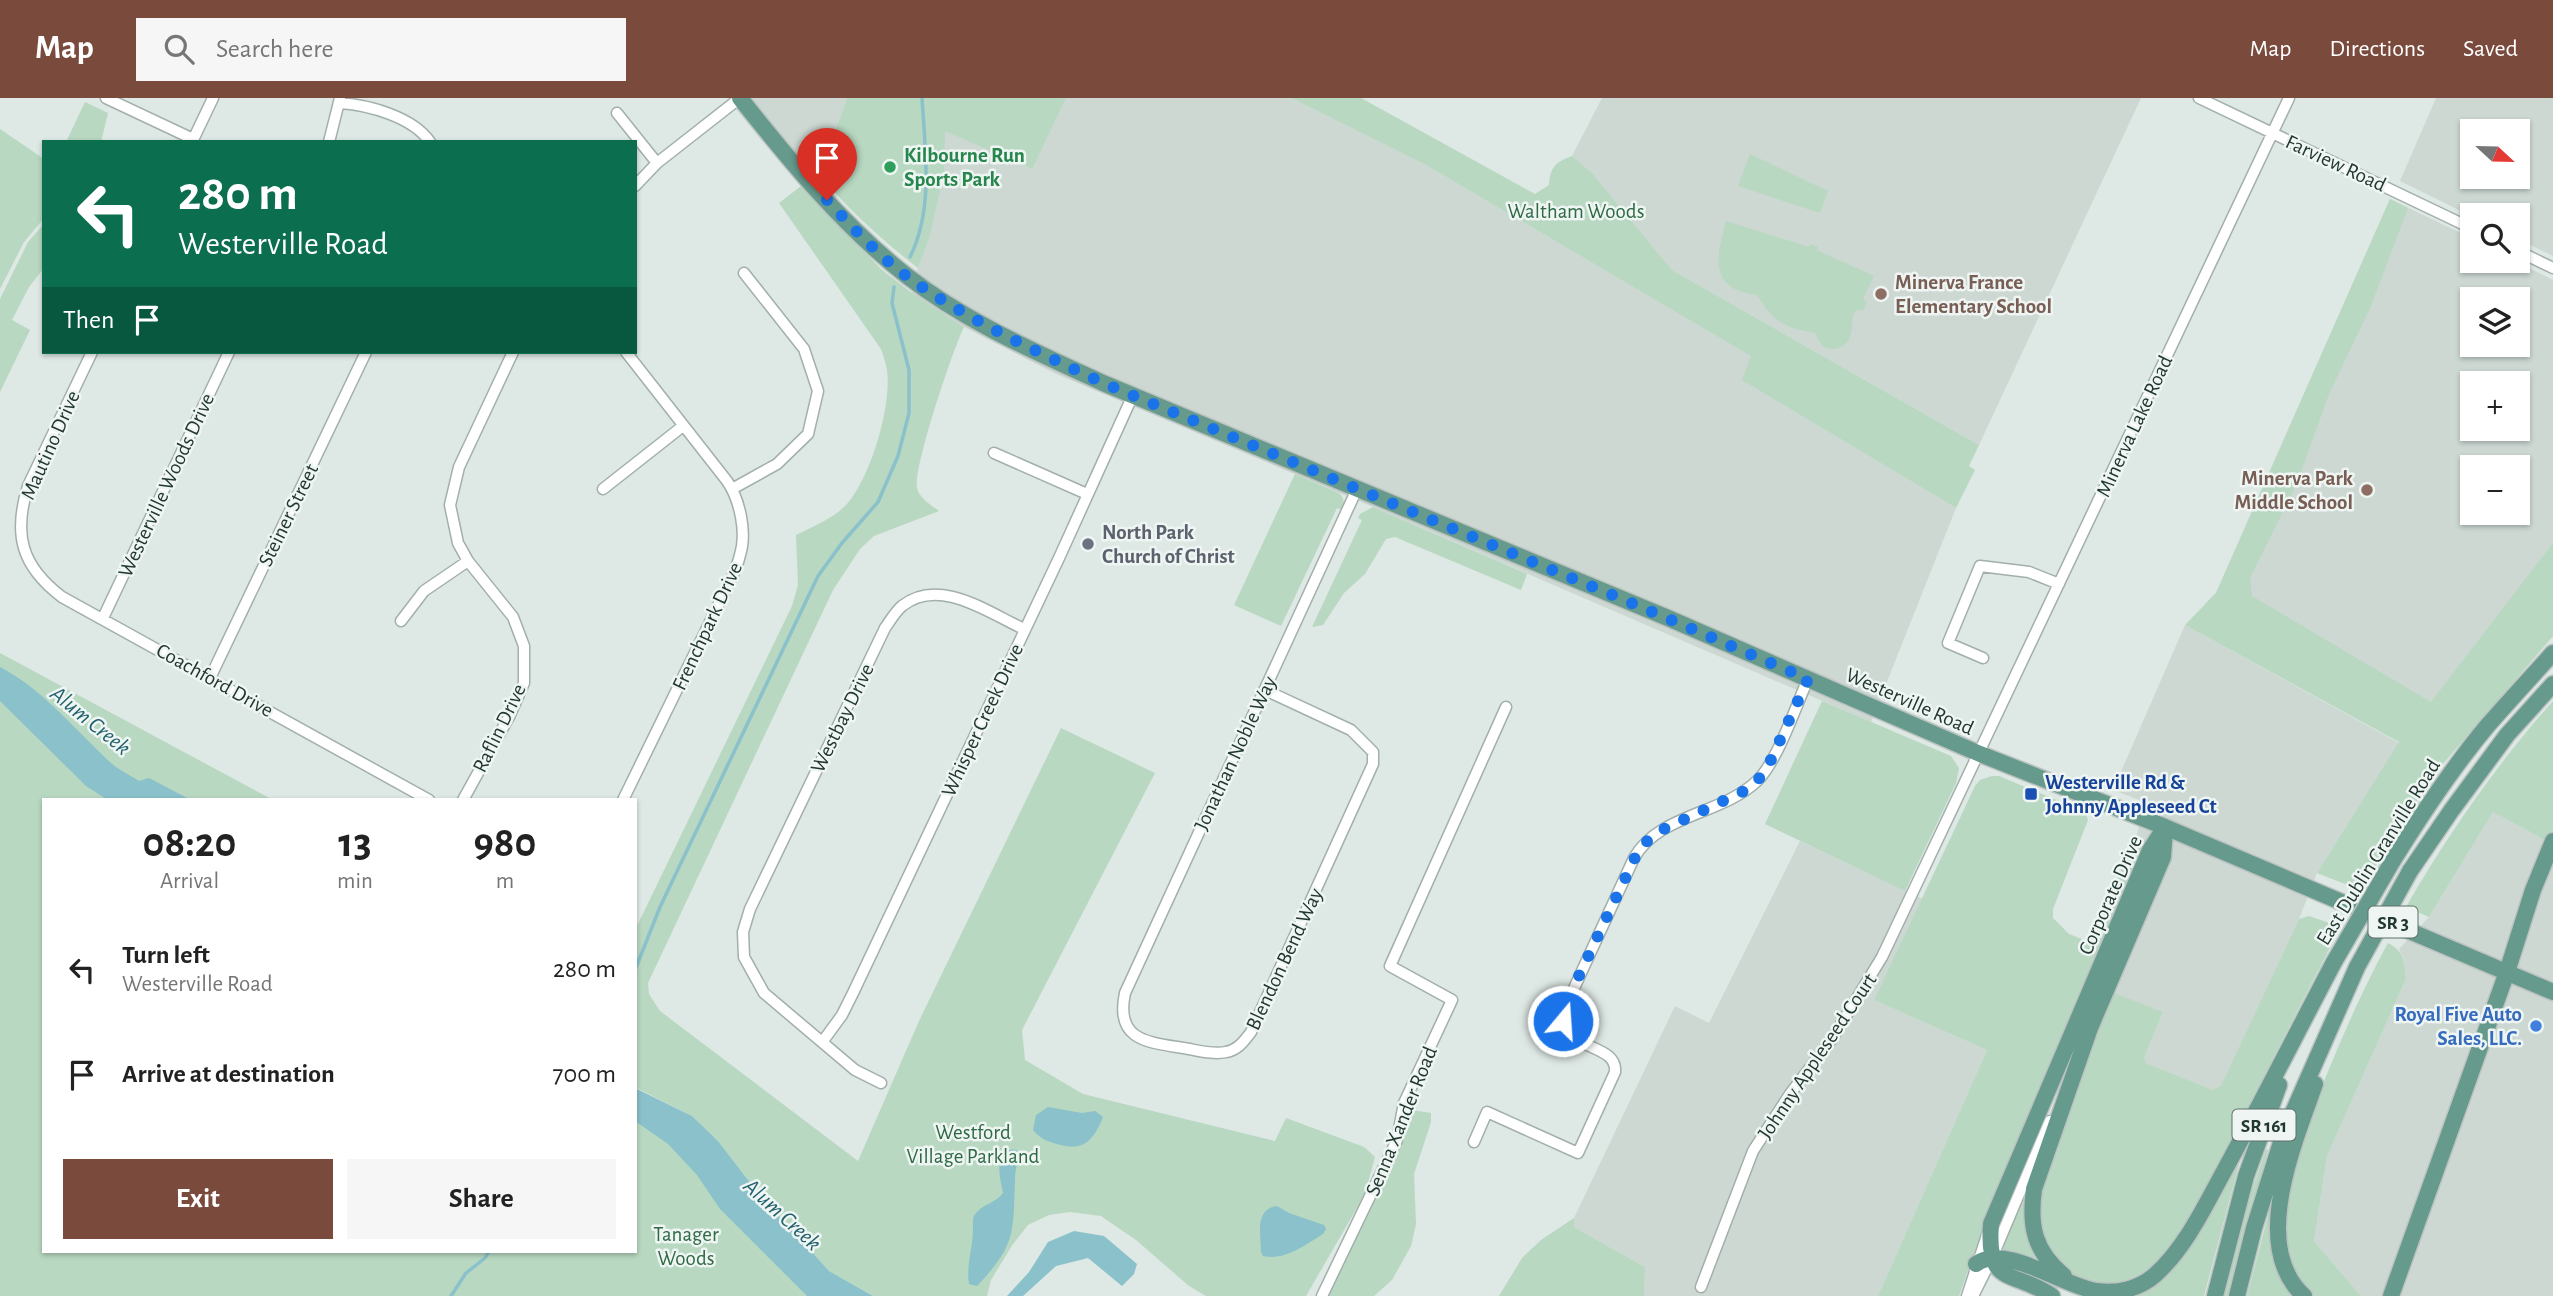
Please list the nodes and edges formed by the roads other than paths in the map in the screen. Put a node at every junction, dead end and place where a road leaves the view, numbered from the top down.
1 (106, 98) edge
2 (213, 98) edge
3 (740, 98) edge
4 (2199, 98) edge
5 (2288, 98) edge
6 (340, 100) edge
7 (617, 113) dead end
8 (2272, 133) junction
9 (193, 140) edge
10 (330, 140) edge
11 (428, 140) edge
12 (657, 163) junction
13 (637, 184) edge
14 (2460, 223) edge
15 (2530, 257) edge
16 (2553, 268) edge
17 (744, 273) dead end
18 (91, 354) edge
19 (228, 354) edge
20 (365, 354) edge
21 (512, 354) edge
22 (628, 354) edge
23 (1133, 395) junction
24 (683, 426) junction
25 (994, 453) dead end
26 (603, 489) dead end
27 (733, 489) junction
28 (1357, 489) junction
29 (1087, 494) junction
30 (22, 540) joint
31 (468, 561) junction
32 (2059, 584) junction
33 (103, 618) junction
34 (401, 621) dead end
35 (1024, 629) junction
36 (2553, 653) edge
37 (1983, 658) dead end
38 (211, 678) junction
39 (1808, 679) junction
40 (2553, 684) edge
41 (1265, 690) junction
42 (1506, 707) dead end
43 (1980, 754) junction
44 (425, 798) edge
45 (464, 798) edge
46 (624, 798) edge
47 (2165, 827) junction
48 (2553, 841) edge
49 (2334, 962) junction
50 (2357, 967) junction
51 (2507, 972) junction
52 (2553, 992) edge
53 (1123, 1019) joint
54 (2090, 1028) junction
55 (822, 1041) junction
56 (881, 1083) dead end
57 (1474, 1142) dead end
58 (1984, 1261) junction
59 (2073, 1285) junction
60 (1701, 1287) dead end
61 (1322, 1296) edge
62 (1967, 1296) edge
63 (1973, 1296) edge
64 (2052, 1296) edge
65 (2215, 1296) edge
66 (2237, 1296) edge
67 (2304, 1296) edge
68 (2391, 1296) edge

1 - 9 street
2 - 9 street
3 - 12 street
3 - 23 main road, Westerville Road / SR 3
4 - 8 street, Farview Road
5 - 8 street, Minerva Lake Road
6 - 10 street
6 - 11 street
7 - 12 street
8 - 14 street, Farview Road
8 - 32 street, Minerva Lake Road
12 - 13 street
15 - 16 street
17 - 27 street
18 - 30 street, Mautino Drive
19 - 33 street, Westerville Woods Drive
20 - 38 street, Steiner Street
21 - 31 street, Raflin Drive
22 - 24 street, Frenchpark Drive
23 - 28 main road, Westerville Road / SR 3
23 - 29 street, Whisper Creek Drive
24 - 26 street
24 - 27 street, Frenchpark Drive
25 - 29 street
27 - 46 street, Frenchpark Drive
28 - 39 main road, Westerville Road / SR 3
28 - 41 street, Jonathan Noble Way
29 - 35 street, Whisper Creek Drive
30 - 33 street, Coachford Drive
31 - 34 street
31 - 45 street, Raflin Drive
32 - 37 street
32 - 43 street, Minerva Lake Road
33 - 38 street, Coachford Drive
35 - 55 street, Whisper Creek Drive
35 - 55 street, Westbay Drive
36 - 49 main road, East Dublin Granville Road / SR 161, bridge
38 - 44 street, Coachford Drive
39 - 43 main road, Westerville Road / SR 3
39 - 57 street
40 - 50 main road, East Dublin Granville Road / SR 161, bridge
41 - 53 street, Jonathan Noble Way
41 - 53 street, Blendon Bend Way
42 - 61 street, Senna Xander Road
43 - 47 main road, Westerville Road / SR 3
43 - 60 street, Johnny Appleseed Court
47 - 51 main road, Westerville Road / SR 3
47 - 54 main road, Corporate Drive
47 - 58 main road, Corporate Drive
48 - 51 main road
49 - 59 main road
49 - 65 main road, East Dublin Granville Road / SR 161
50 - 66 main road, East Dublin Granville Road / SR 161
50 - 67 main road
51 - 52 main road, Westerville Road / SR 3
51 - 68 main road
54 - 58 street, Corporate Drive
54 - 59 main road
55 - 56 street
58 - 59 main road
58 - 62 street, Corporate Drive
58 - 63 street, Corporate Drive
58 - 64 main road

